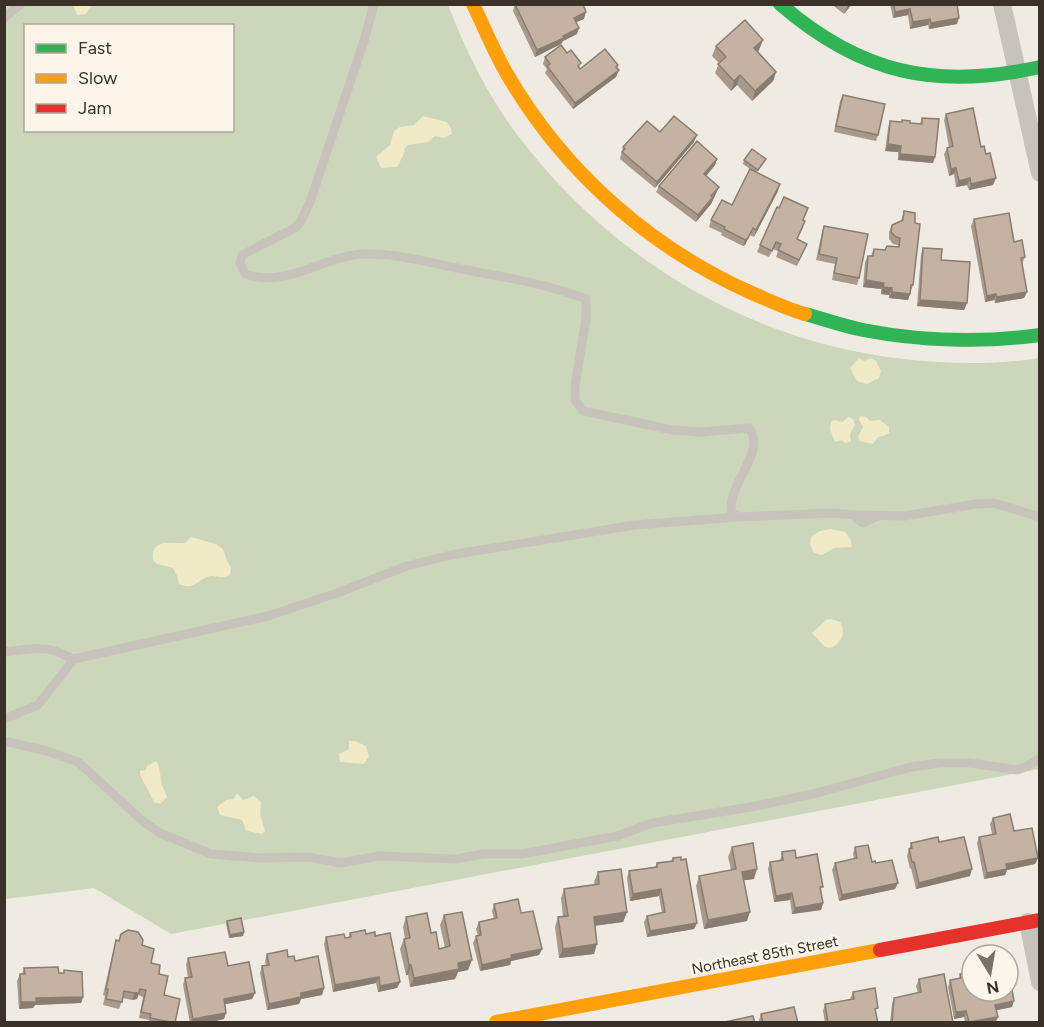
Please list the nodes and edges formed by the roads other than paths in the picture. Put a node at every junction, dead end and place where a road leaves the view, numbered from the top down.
1 (21, 4) edge
2 (374, 4) edge
3 (472, 4) edge
4 (780, 4) edge
5 (1002, 4) edge
6 (4, 18) edge
7 (1040, 67) edge
8 (1017, 74) junction
9 (1040, 173) edge
10 (1040, 334) edge
11 (740, 517) junction
12 (1040, 517) edge
13 (4, 652) edge
14 (74, 659) junction
15 (4, 719) edge
16 (4, 741) edge
17 (1040, 758) edge
18 (1034, 921) edge
19 (1040, 982) edge
20 (496, 1023) edge

1 - 6 lane
2 - 11 lane
3 - 10 street
4 - 8 street
5 - 8 street
7 - 8 street
8 - 9 street
11 - 12 lane
11 - 14 lane
13 - 14 lane
14 - 15 lane
16 - 17 lane
18 - 19 street
18 - 20 street, Northeast 85th Street

